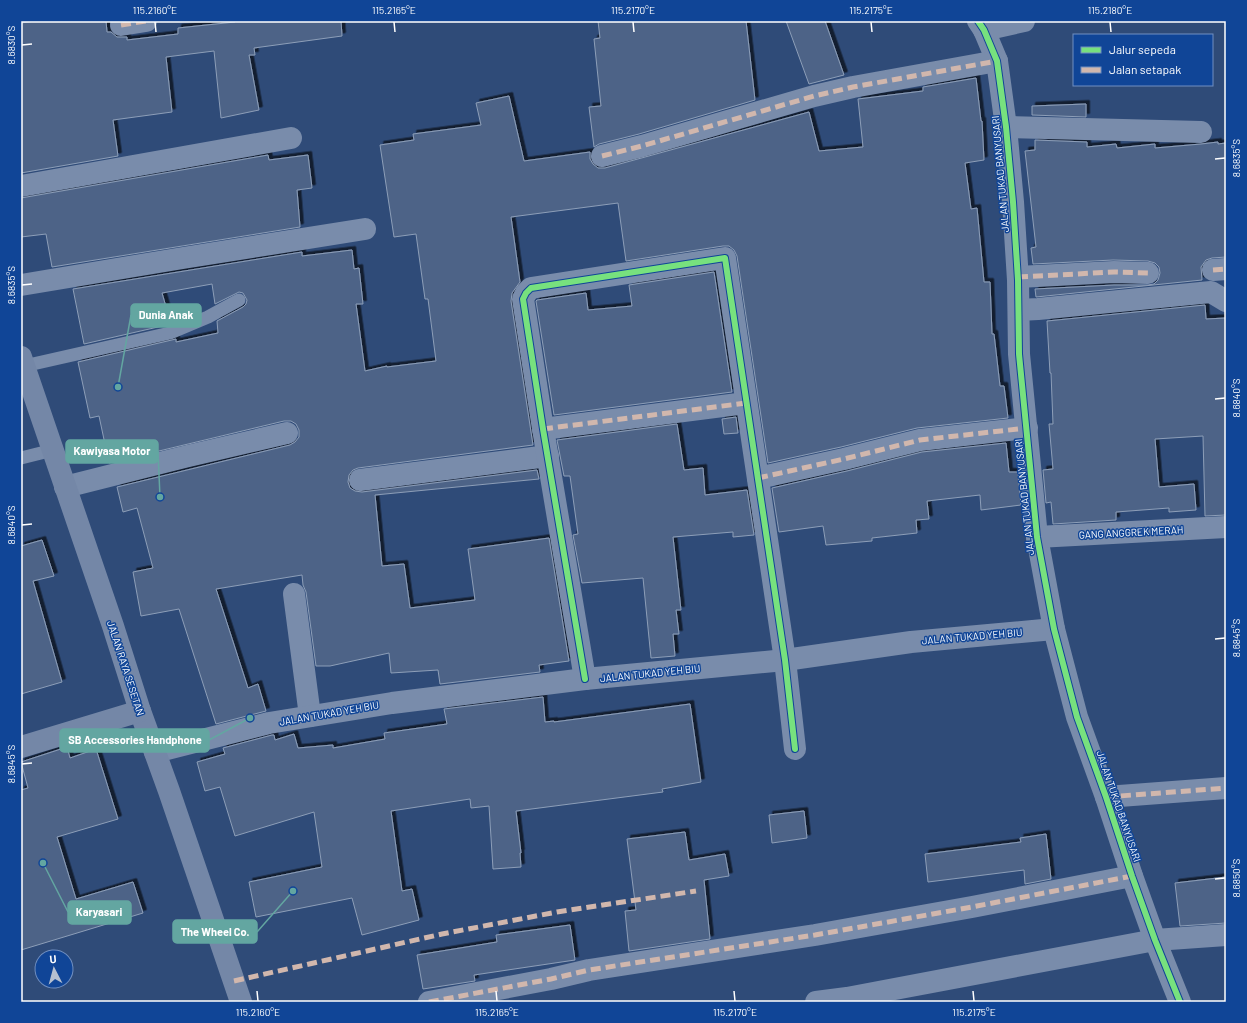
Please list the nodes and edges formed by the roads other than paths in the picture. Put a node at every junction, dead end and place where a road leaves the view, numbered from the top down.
1 (146, 21) edge
2 (1024, 21) edge
3 (121, 25) dead end
4 (981, 26) edge
5 (997, 61) junction
6 (1006, 128) junction
7 (1201, 132) dead end
8 (291, 138) dead end
9 (602, 156) dead end
10 (21, 186) edge
11 (365, 229) dead end
12 (1148, 273) dead end
13 (1018, 277) junction
14 (21, 285) edge
15 (239, 300) dead end
16 (1226, 301) edge
17 (1018, 310) junction
18 (23, 361) edge
19 (746, 403) junction
20 (1027, 428) junction
21 (542, 429) junction
22 (287, 433) dead end
23 (53, 450) junction
24 (548, 456) junction
25 (21, 458) edge
26 (758, 478) junction
27 (360, 480) dead end
28 (65, 487) junction
29 (1226, 527) edge
30 (1037, 537) junction
31 (294, 594) dead end
32 (1054, 629) junction
33 (785, 660) junction
34 (585, 679) junction
35 (140, 711) junction
36 (310, 716) junction
37 (21, 746) edge
38 (795, 748) dead end
39 (156, 752) junction
40 (1226, 788) edge
41 (1106, 797) junction
42 (1132, 876) junction
43 (1226, 935) edge
44 (1155, 940) junction
45 (238, 1001) edge
46 (429, 1002) edge
47 (816, 1002) edge
48 (1180, 1002) edge

1 - 3 street
2 - 4 street
4 - 5 street, JALAN TUKAD BANYUSARI
5 - 6 street, JALAN TUKAD BANYUSARI
5 - 9 street
6 - 7 street
6 - 13 street, JALAN TUKAD BANYUSARI
8 - 10 street
11 - 14 street
12 - 13 street
13 - 17 street, JALAN TUKAD BANYUSARI
15 - 18 lane
16 - 17 street
17 - 20 street, JALAN TUKAD BANYUSARI
18 - 23 main road, JALAN RAYA SESETAN
19 - 21 street
19 - 21 street
19 - 26 street
20 - 26 street
20 - 30 street, JALAN TUKAD BANYUSARI
21 - 24 street
22 - 28 street
23 - 25 lane
23 - 28 main road, JALAN RAYA SESETAN
24 - 27 street
24 - 34 street
26 - 33 street
28 - 35 main road, JALAN RAYA SESETAN
29 - 30 street, GANG ANGGREK MERAH
30 - 32 street, JALAN TUKAD BANYUSARI
31 - 36 street
32 - 33 street, JALAN TUKAD YEH BIU
32 - 41 street, JALAN TUKAD BANYUSARI
33 - 34 street, JALAN TUKAD YEH BIU
33 - 38 street
34 - 36 street, JALAN TUKAD YEH BIU
35 - 37 main road
35 - 39 main road, JALAN RAYA SESETAN
36 - 39 street, JALAN TUKAD YEH BIU
39 - 45 main road, JALAN RAYA SESETAN
40 - 41 street
41 - 42 street, JALAN TUKAD BANYUSARI
42 - 44 street, JALAN TUKAD BANYUSARI
42 - 46 street
43 - 44 street
44 - 47 street
44 - 48 street, JALAN TUKAD BANYUSARI

